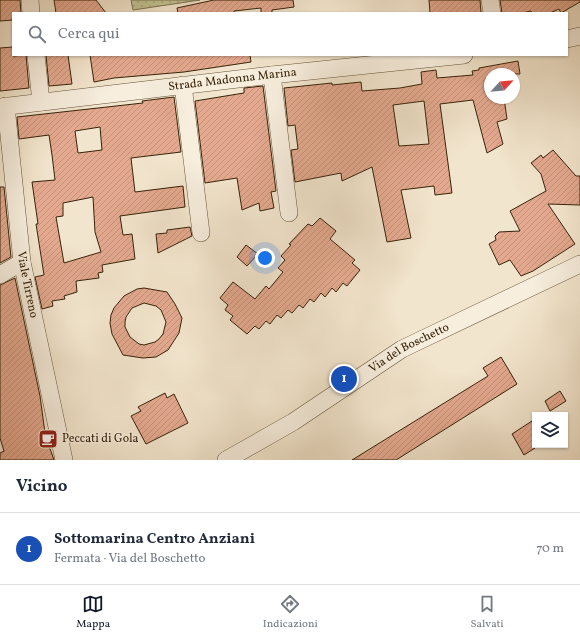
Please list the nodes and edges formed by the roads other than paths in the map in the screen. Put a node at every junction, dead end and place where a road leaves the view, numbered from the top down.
1 (30, 0) edge
2 (490, 0) edge
3 (31, 12) edge
4 (492, 12) edge
5 (580, 36) edge
6 (568, 38) edge
7 (36, 56) edge
8 (454, 56) edge
9 (272, 75) junction
10 (183, 85) junction
11 (41, 102) junction
12 (3, 107) edge
13 (289, 212) dead end
14 (201, 233) dead end
15 (22, 262) junction
16 (580, 264) edge
17 (0, 275) edge
18 (64, 460) edge
19 (226, 460) edge

1 - 3 street
2 - 4 street
5 - 6 street
7 - 11 street
8 - 9 street, Strada Madonna Marina
9 - 10 street, Strada Madonna Marina
9 - 13 street
10 - 11 street, Strada Madonna Marina
10 - 14 street
11 - 12 street, Strada Madonna Marina
12 - 15 street, Viale Tirreno
15 - 17 street
15 - 18 street, Viale Tirreno
16 - 19 street, Via del Boschetto

